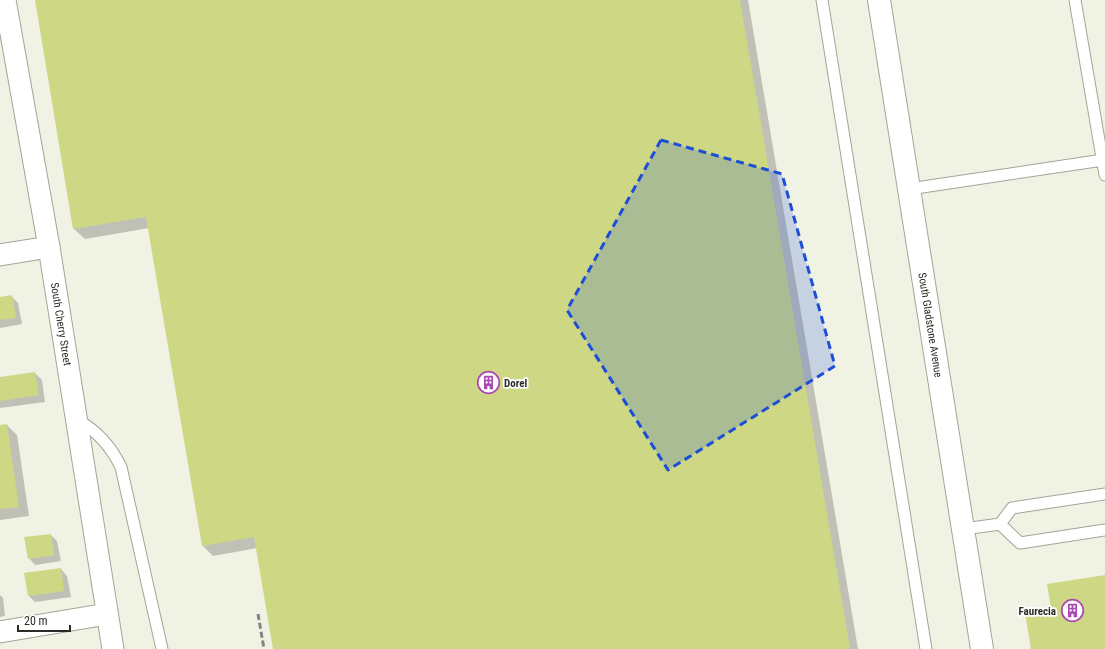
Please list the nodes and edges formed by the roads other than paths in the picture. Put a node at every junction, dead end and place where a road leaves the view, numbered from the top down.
1 (5, 0) edge
2 (822, 0) edge
3 (879, 0) edge
4 (1075, 0) edge
5 (1102, 160) junction
6 (1105, 175) edge
7 (909, 189) junction
8 (49, 247) junction
9 (0, 255) edge
10 (76, 418) junction
11 (1105, 494) edge
12 (1000, 524) junction
13 (964, 529) junction
14 (1105, 530) edge
15 (107, 614) junction
16 (0, 632) edge
17 (113, 649) edge
18 (162, 649) edge
19 (926, 649) edge
20 (982, 649) edge

1 - 8 street, South Cherry Street
2 - 19 lane
3 - 7 street, South Gladstone Avenue
4 - 5 lane
5 - 6 lane
5 - 7 lane
7 - 13 street, South Gladstone Avenue
8 - 9 street
8 - 10 street, South Cherry Street
10 - 15 street, South Cherry Street
10 - 18 lane
11 - 12 lane
12 - 13 lane
12 - 14 lane
13 - 20 street, South Gladstone Avenue
15 - 16 street
15 - 17 street, South Cherry Street

